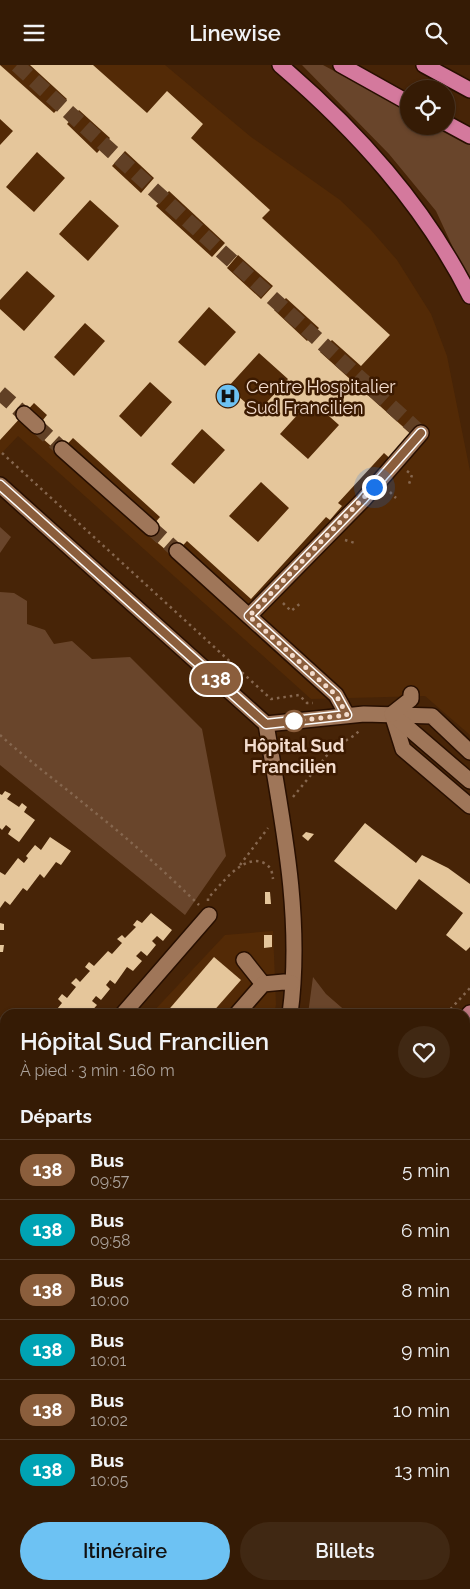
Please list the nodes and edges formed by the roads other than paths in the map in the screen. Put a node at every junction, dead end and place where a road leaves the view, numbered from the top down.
1 (280, 65) edge
2 (340, 65) edge
3 (424, 65) edge
4 (470, 90) edge
5 (400, 98) edge
6 (455, 128) edge
7 (470, 136) edge
8 (470, 296) edge
9 (24, 414) tunnel mouth
10 (38, 426) tunnel mouth
11 (421, 433) dead end
12 (62, 449) tunnel mouth
13 (0, 485) edge
14 (151, 528) tunnel mouth
15 (178, 551) tunnel mouth
16 (249, 616) junction
17 (411, 694) dead end
18 (392, 714) junction
19 (347, 715) junction
20 (266, 724) junction
21 (470, 752) edge
22 (470, 781) edge
23 (470, 806) edge
24 (209, 915) road end
25 (244, 960) dead end
26 (292, 983) junction
27 (263, 984) junction
28 (127, 1009) edge
29 (242, 1009) edge
30 (290, 1009) edge

1 - 8 highway
2 - 5 highway
3 - 4 highway
6 - 7 highway
9 - 10 street
11 - 16 street
12 - 14 street
13 - 20 street
15 - 16 street
16 - 19 street
17 - 18 street
18 - 19 street
18 - 21 street
18 - 22 street
18 - 23 street
19 - 20 street
20 - 26 street
24 - 28 street
25 - 27 street
26 - 27 street
26 - 30 street
27 - 29 street

